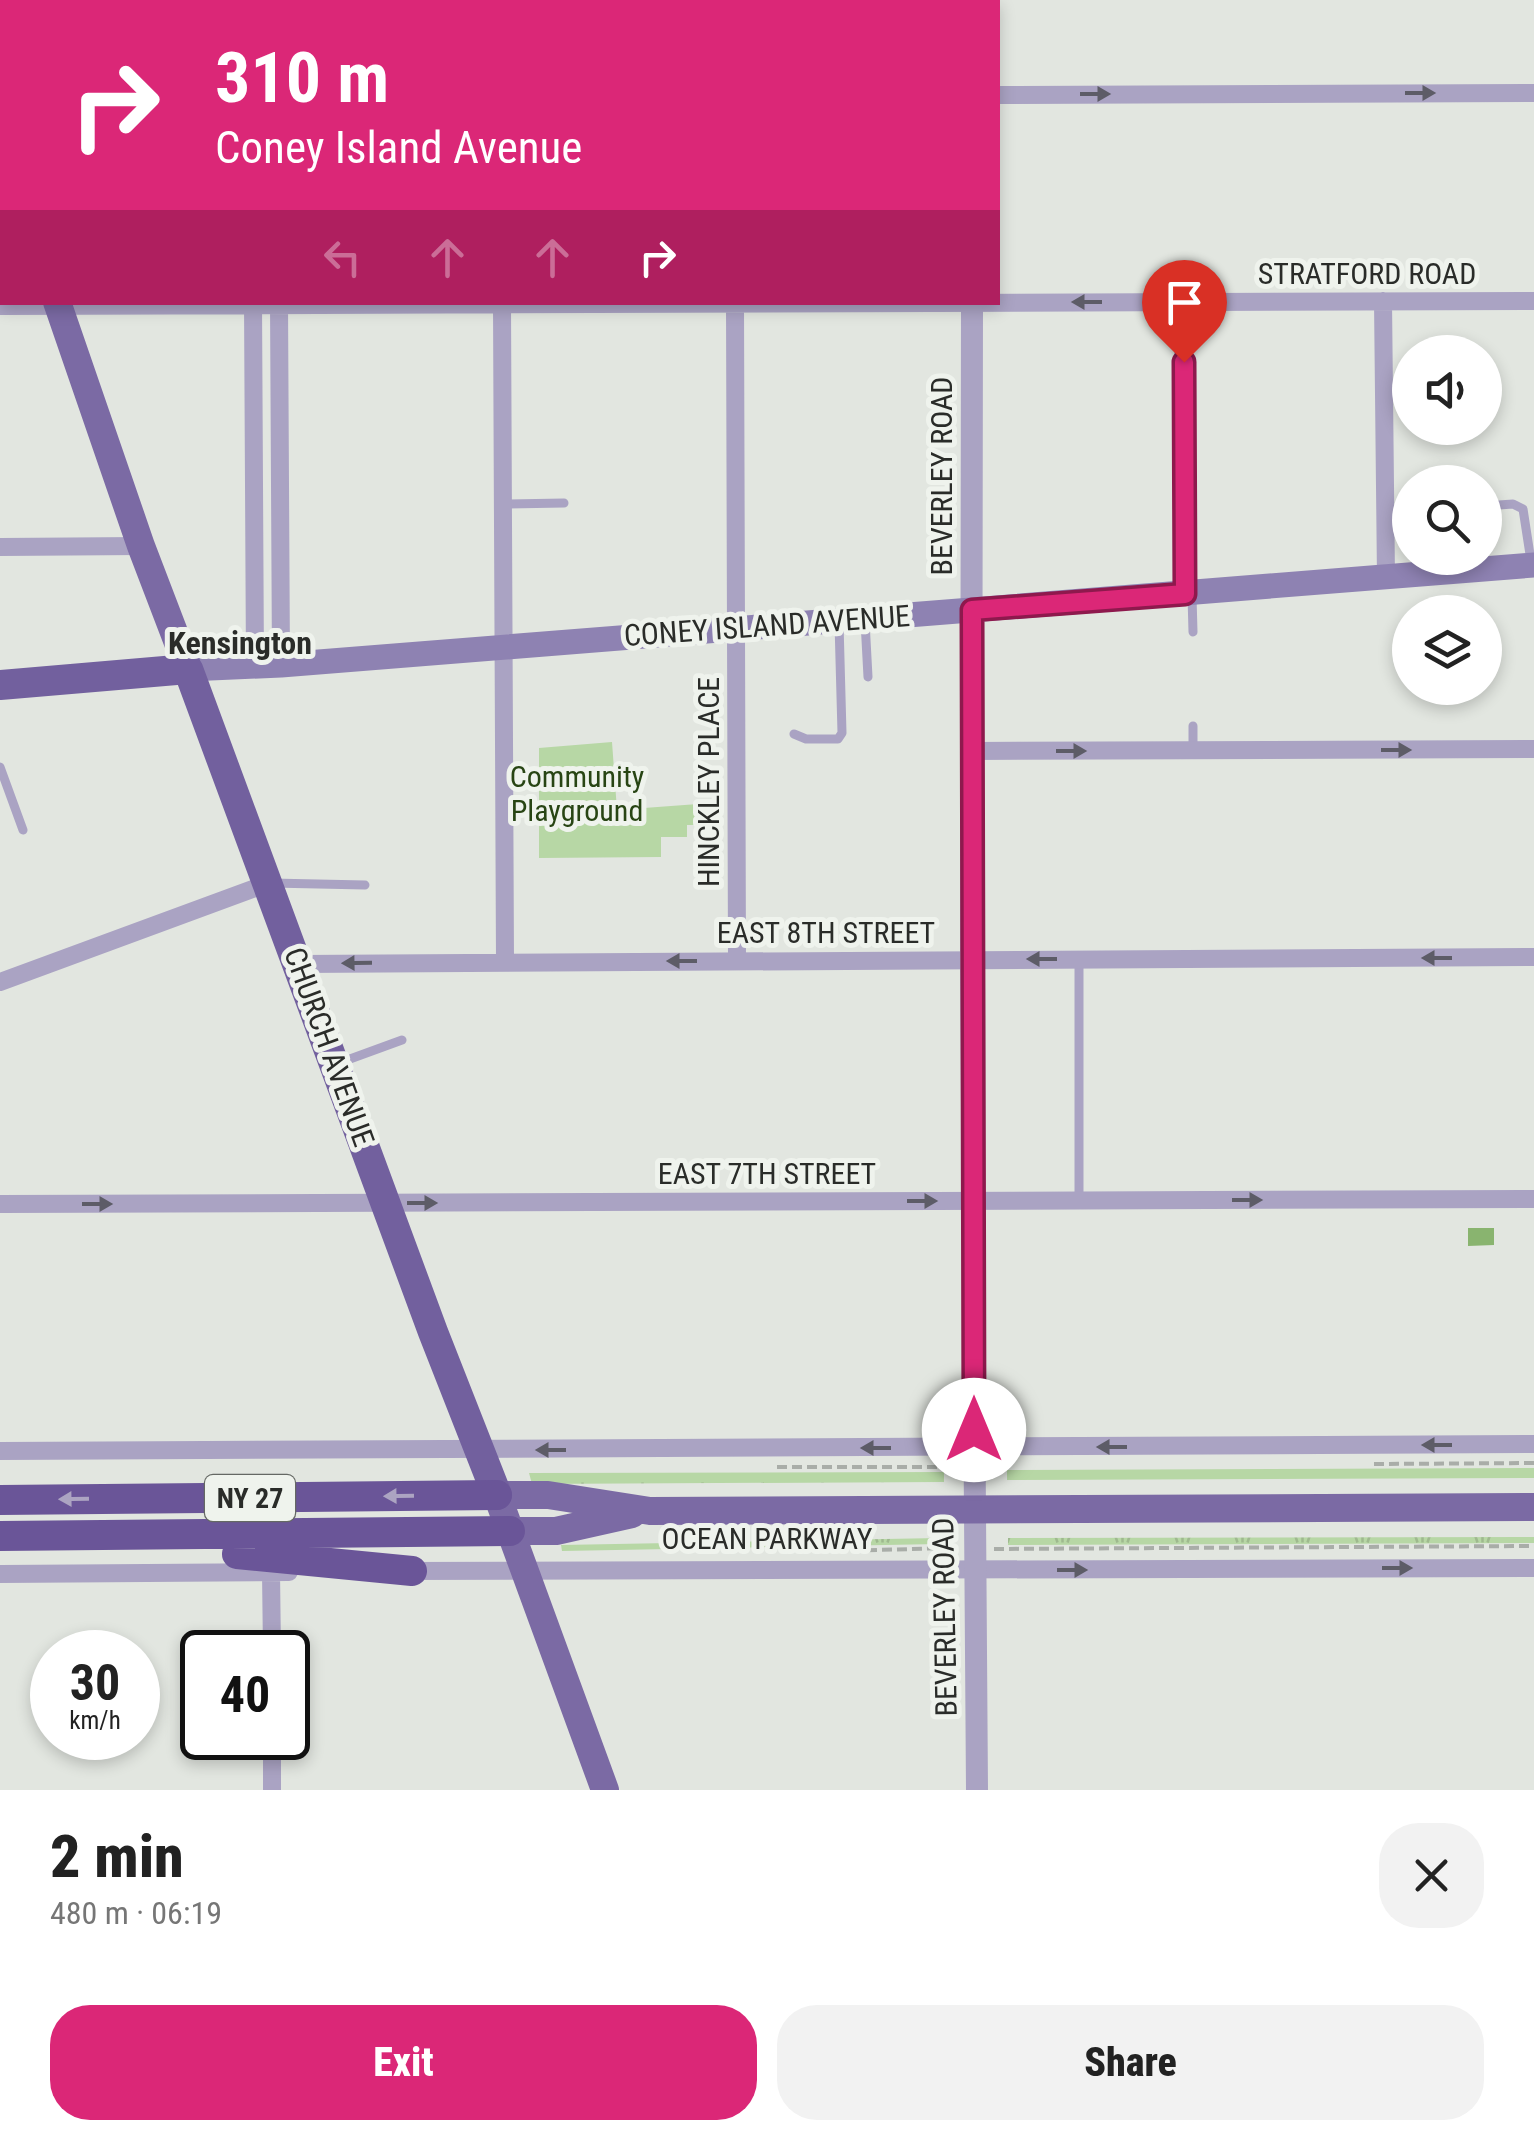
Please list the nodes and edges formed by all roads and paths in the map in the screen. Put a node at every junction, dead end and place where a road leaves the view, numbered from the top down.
1 (1534, 93) edge
2 (1000, 94) edge
3 (1383, 301) junction
4 (1534, 301) edge
5 (1183, 302) junction
6 (1000, 303) edge
7 (29, 305) edge
8 (58, 305) edge
9 (253, 305) edge
10 (280, 305) edge
11 (502, 305) edge
12 (735, 305) edge
13 (972, 305) edge
14 (0, 306) edge
15 (280, 476) junction
16 (254, 477) junction
17 (564, 503) dead end
18 (503, 504) junction
19 (1502, 505) edge
20 (141, 546) junction
21 (0, 547) edge
22 (1502, 565) edge
23 (1533, 565) edge
24 (1401, 575) edge
25 (1386, 578) junction
26 (1188, 594) junction
27 (972, 610) junction
28 (281, 616) junction
29 (253, 617) junction
30 (852, 619) junction
31 (736, 628) junction
32 (1192, 632) dead end
33 (504, 647) junction
34 (268, 666) junction
35 (188, 669) junction
36 (868, 677) dead end
37 (0, 684) edge
38 (1193, 726) dead end
39 (794, 734) dead end
40 (1534, 749) edge
41 (1193, 750) junction
42 (973, 751) junction
43 (0, 766) edge
44 (22, 830) dead end
45 (269, 883) junction
46 (365, 885) dead end
47 (1534, 958) edge
48 (1080, 959) junction
49 (971, 960) junction
50 (505, 961) junction
51 (737, 961) junction
52 (299, 964) junction
53 (0, 982) edge
54 (402, 1040) dead end
55 (336, 1064) junction
56 (1534, 1200) edge
57 (973, 1201) junction
58 (1080, 1201) junction
59 (387, 1203) junction
60 (0, 1204) edge
61 (1534, 1444) edge
62 (974, 1447) junction
63 (478, 1450) junction
64 (0, 1451) edge
65 (497, 1495) junction
66 (0, 1500) edge
67 (1534, 1507) edge
68 (974, 1509) junction
69 (650, 1510) junction
70 (510, 1531) junction
71 (0, 1536) edge
72 (127, 1537) junction
73 (1534, 1546) edge
74 (835, 1552) dead end
75 (955, 1552) dead end
76 (992, 1552) dead end
77 (1534, 1568) edge
78 (412, 1570) junction
79 (975, 1571) junction
80 (272, 1572) junction
81 (526, 1572) junction
82 (0, 1574) edge
83 (272, 1630) edge
84 (272, 1760) edge
85 (272, 1790) edge
86 (605, 1790) edge
87 (977, 1790) edge

2 -> 1 street
3 - 4 street, STRATFORD ROAD
3 - 5 street, STRATFORD ROAD
3 - 25 street
5 -> 6 street, STRATFORD ROAD
5 - 26 street
7 - 14 street, STRATFORD ROAD
8 - 20 main road, CHURCH AVENUE
9 - 16 street
10 - 15 street
11 - 18 street
12 - 31 street, HINCKLEY PLACE
13 - 27 street, BEVERLEY ROAD
15 - 16 lane
15 - 28 street
16 - 29 street
17 - 18 lane
18 - 33 street
19 - 23 lane
20 - 21 street
20 - 35 main road, CHURCH AVENUE
22 - 23 main road, CONEY ISLAND AVENUE
24 - 25 main road, CONEY ISLAND AVENUE
25 - 26 main road, CONEY ISLAND AVENUE
26 - 27 main road, CONEY ISLAND AVENUE
26 - 32 lane
27 - 30 main road, CONEY ISLAND AVENUE
27 - 42 street, BEVERLEY ROAD
28 - 29 street
28 - 34 street
29 - 34 street
30 - 31 main road, CONEY ISLAND AVENUE
30 - 36 lane
30 - 39 lane
31 - 33 main road, CONEY ISLAND AVENUE
31 - 51 street, HINCKLEY PLACE
33 - 34 main road, CONEY ISLAND AVENUE
33 - 50 street
34 - 35 main road, CONEY ISLAND AVENUE
35 - 37 highway, CONEY ISLAND AVENUE
35 - 45 highway, CHURCH AVENUE
38 - 41 lane
41 -> 40 street
42 -> 41 street
42 - 49 street, BEVERLEY ROAD
43 - 44 lane
45 - 46 lane
45 - 52 highway, CHURCH AVENUE
45 - 53 street
47 -> 48 street, EAST 8TH STREET
48 -> 49 street, EAST 8TH STREET
48 - 58 lane
49 - 51 street, EAST 8TH STREET
49 - 57 street, BEVERLEY ROAD
51 -> 50 street, EAST 8TH STREET
50 -> 52 street, EAST 8TH STREET
52 - 55 highway, CHURCH AVENUE
54 - 55 lane
55 - 59 highway, CHURCH AVENUE
58 -> 56 street, EAST 7TH STREET
57 - 58 street, EAST 7TH STREET
59 -> 57 street, EAST 7TH STREET
57 - 62 street, BEVERLEY ROAD
60 -> 59 street, EAST 7TH STREET
59 - 63 highway, CHURCH AVENUE
61 -> 62 street
62 -> 63 street
62 - 68 street, BEVERLEY ROAD
63 - 64 street
63 - 65 highway, CHURCH AVENUE
65 -> 66 highway, NY 27
65 - 69 main road, OCEAN PARKWAY
65 - 70 main road, CHURCH AVENUE
67 - 68 main road, OCEAN PARKWAY
68 - 69 main road, OCEAN PARKWAY
68 - 79 street, BEVERLEY ROAD
69 - 70 main road, OCEAN PARKWAY
70 - 72 highway
70 - 81 main road, CHURCH AVENUE
71 - 72 highway
72 - 78 highway
73 - 76 path
74 - 75 path
79 -> 77 street, OCEAN PARKWAY
78 - 80 street, OCEAN PARKWAY
78 - 81 street, OCEAN PARKWAY
79 - 81 street, OCEAN PARKWAY
79 - 87 street, BEVERLEY ROAD
80 - 82 street, OCEAN PARKWAY
80 - 83 street
81 - 86 main road, CHURCH AVENUE
84 - 85 street

